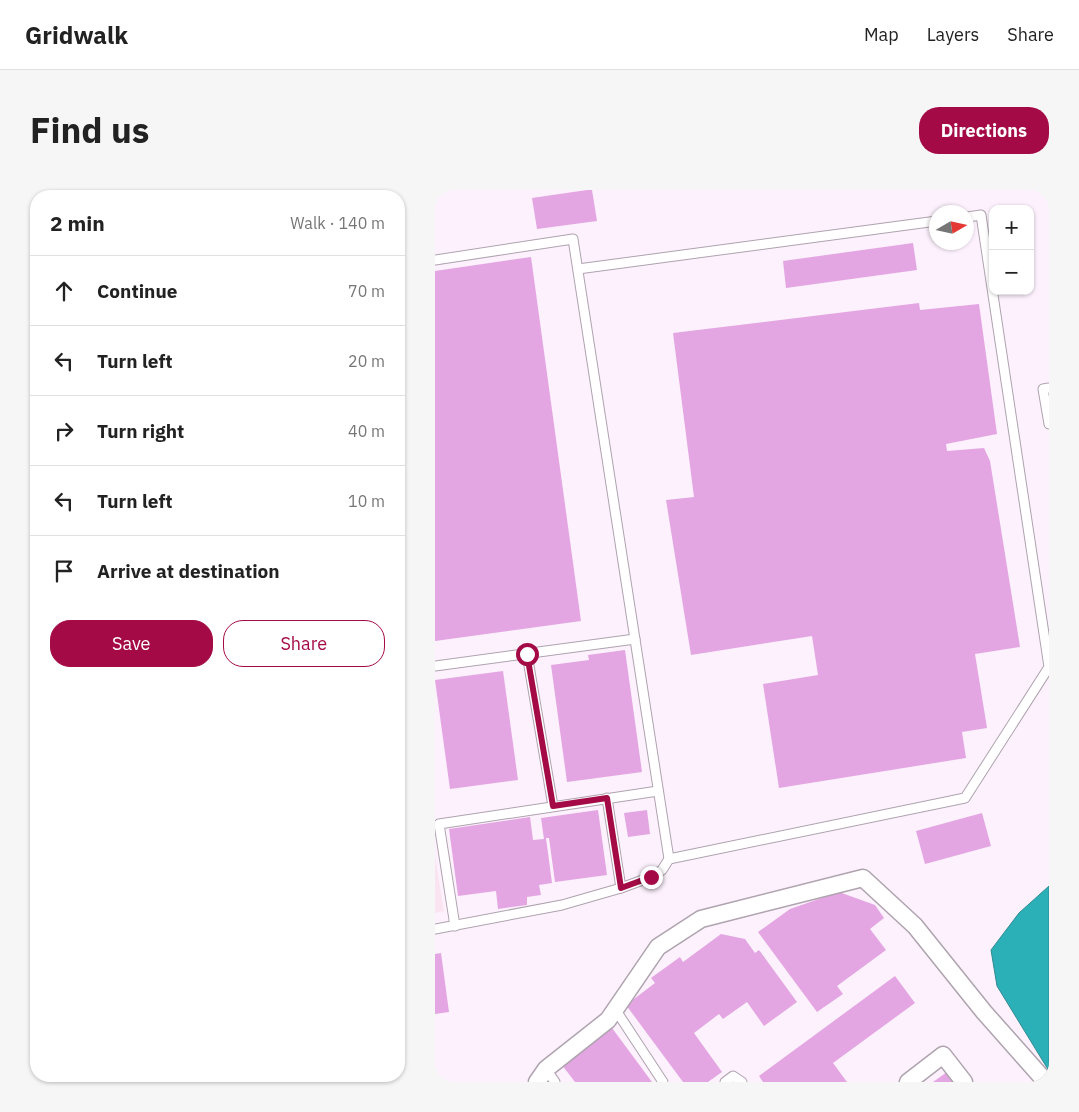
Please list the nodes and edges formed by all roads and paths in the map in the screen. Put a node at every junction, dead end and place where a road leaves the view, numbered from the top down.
1 (974, 216) edge
2 (929, 222) edge
3 (435, 260) edge
4 (578, 269) junction
5 (1049, 388) edge
6 (1049, 424) edge
7 (635, 639) junction
8 (527, 654) junction
9 (435, 666) edge
10 (659, 791) junction
11 (607, 798) junction
12 (553, 806) junction
13 (669, 859) junction
14 (621, 888) junction
15 (455, 926) junction
16 (435, 929) edge
17 (615, 1009) junction
18 (546, 1078) edge
19 (663, 1082) edge
20 (725, 1082) edge
21 (742, 1082) edge
22 (908, 1082) edge
23 (963, 1082) edge
24 (1047, 1082) edge

1 - 13 lane
2 - 4 lane
3 - 4 lane
4 - 7 lane
5 - 6 lane
7 - 8 lane
7 - 10 lane
8 - 9 lane
8 - 12 lane
10 - 11 lane
10 - 13 lane
11 - 12 lane
11 - 14 lane
12 - 15 lane
13 - 14 lane
14 - 15 lane
15 - 16 lane
17 - 18 street
17 - 19 lane
17 - 24 street
20 - 21 lane
22 - 23 street

